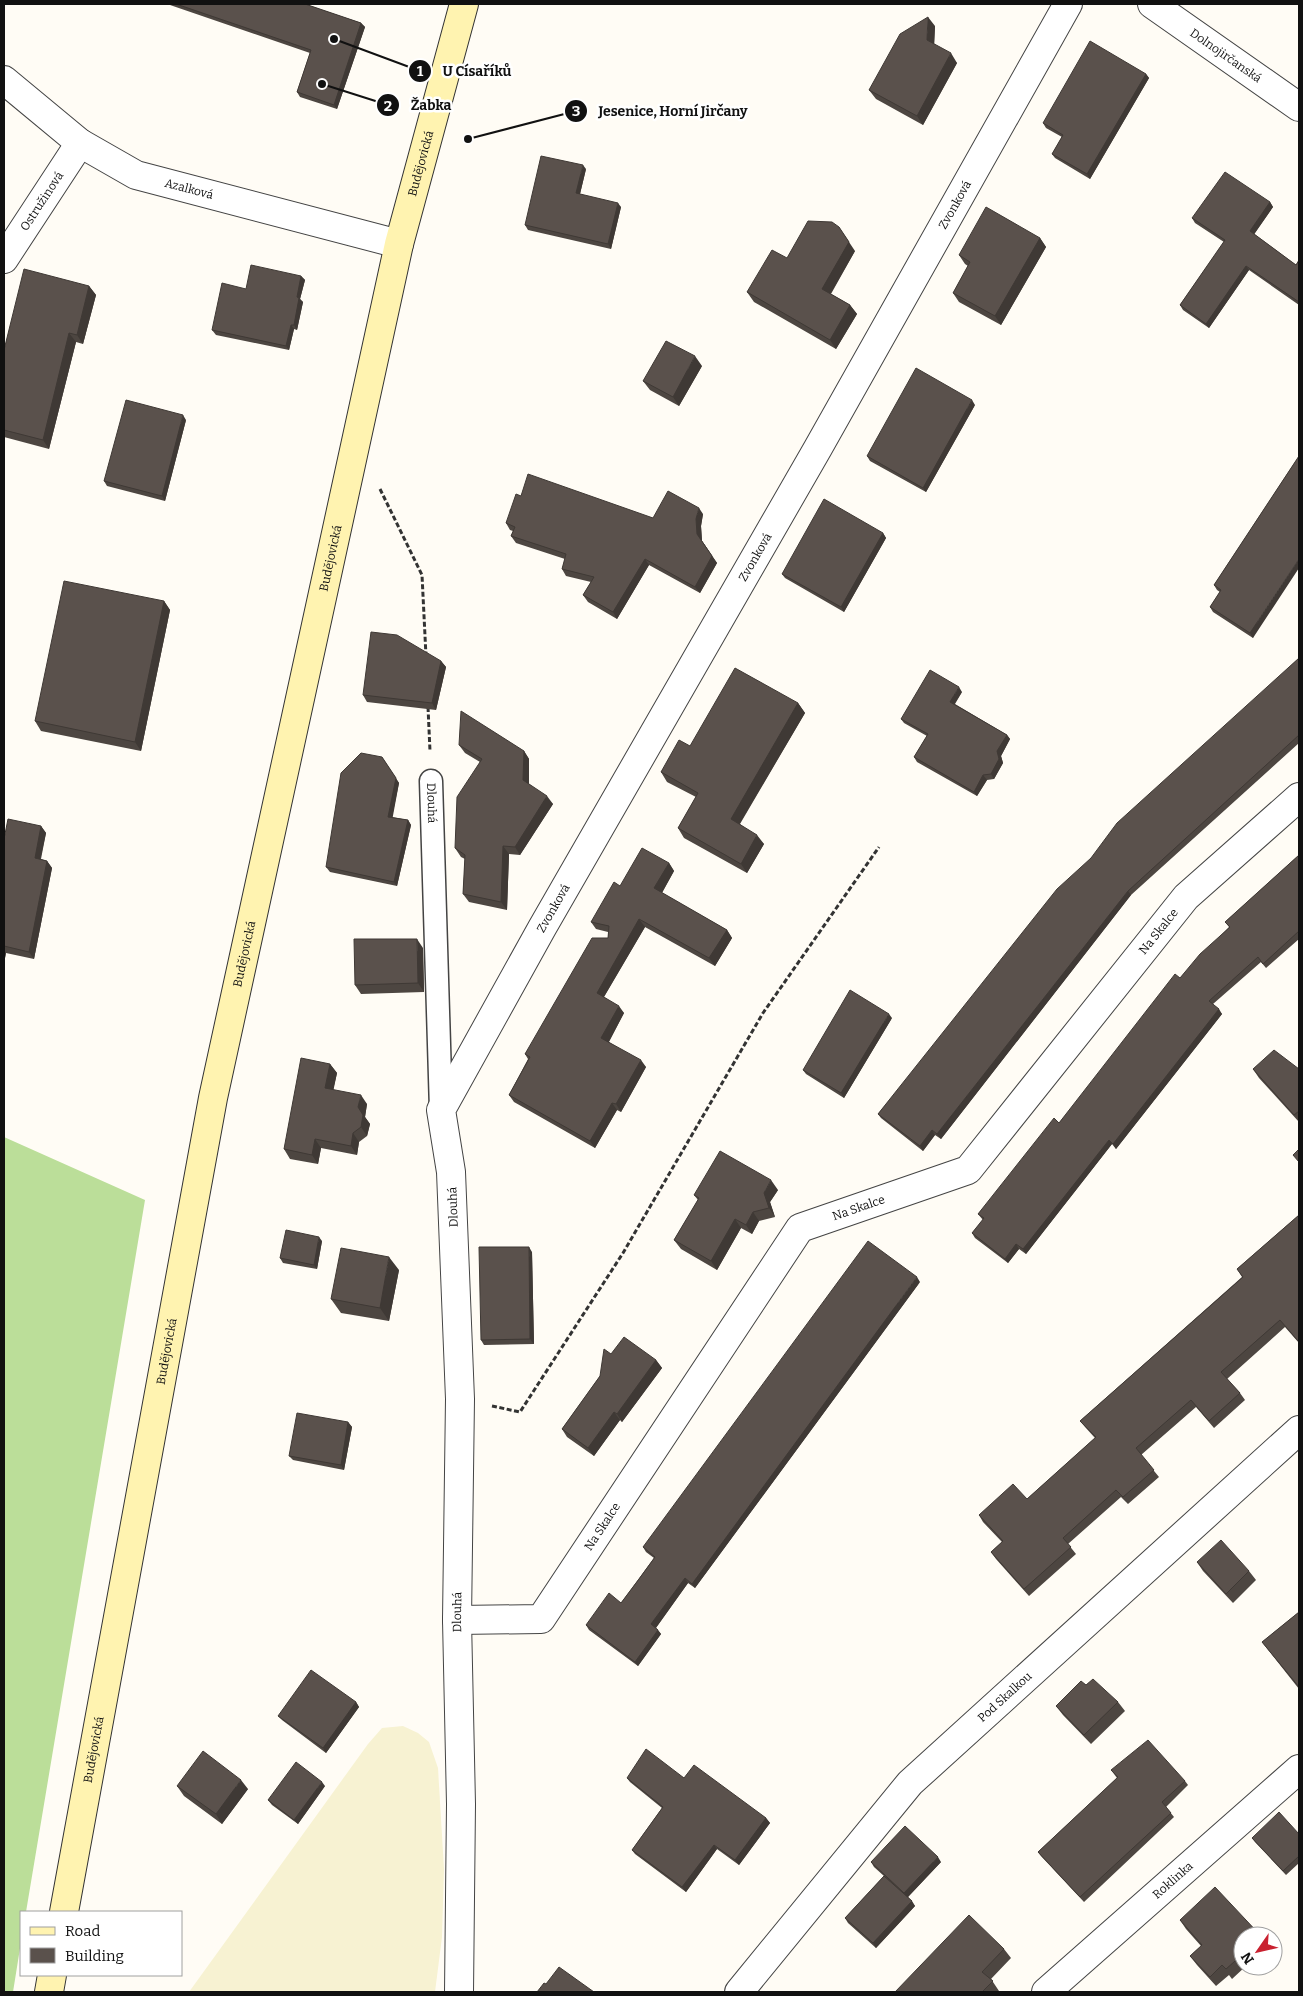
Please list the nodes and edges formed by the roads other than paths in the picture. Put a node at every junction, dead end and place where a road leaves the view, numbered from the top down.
1 (464, 4) edge
2 (1068, 4) edge
3 (1152, 4) edge
4 (4, 80) edge
5 (1299, 107) edge
6 (80, 143) junction
7 (399, 244) junction
8 (4, 259) edge
9 (432, 781) road end
10 (1299, 797) edge
11 (441, 1110) junction
12 (1299, 1430) edge
13 (457, 1620) junction
14 (1299, 1769) edge
15 (64, 1911) edge
16 (52, 1976) edge
17 (49, 1992) edge
18 (459, 1992) edge
19 (739, 1992) edge
20 (1046, 1992) edge

1 - 7 main road, Budějovická
2 - 11 street, Zvonková
3 - 5 street, Dolnojirčanská
4 - 6 street, Azalková
6 - 7 street, Azalková
6 - 8 street, Ostružinová
7 - 15 main road, Budějovická
9 - 11 lane, Dlouhá
10 - 13 street, Na Skalce
11 - 13 street, Dlouhá
12 - 19 street, Pod Skalkou
13 - 18 street, Dlouhá
14 - 20 street, Roklinka
16 - 17 main road

